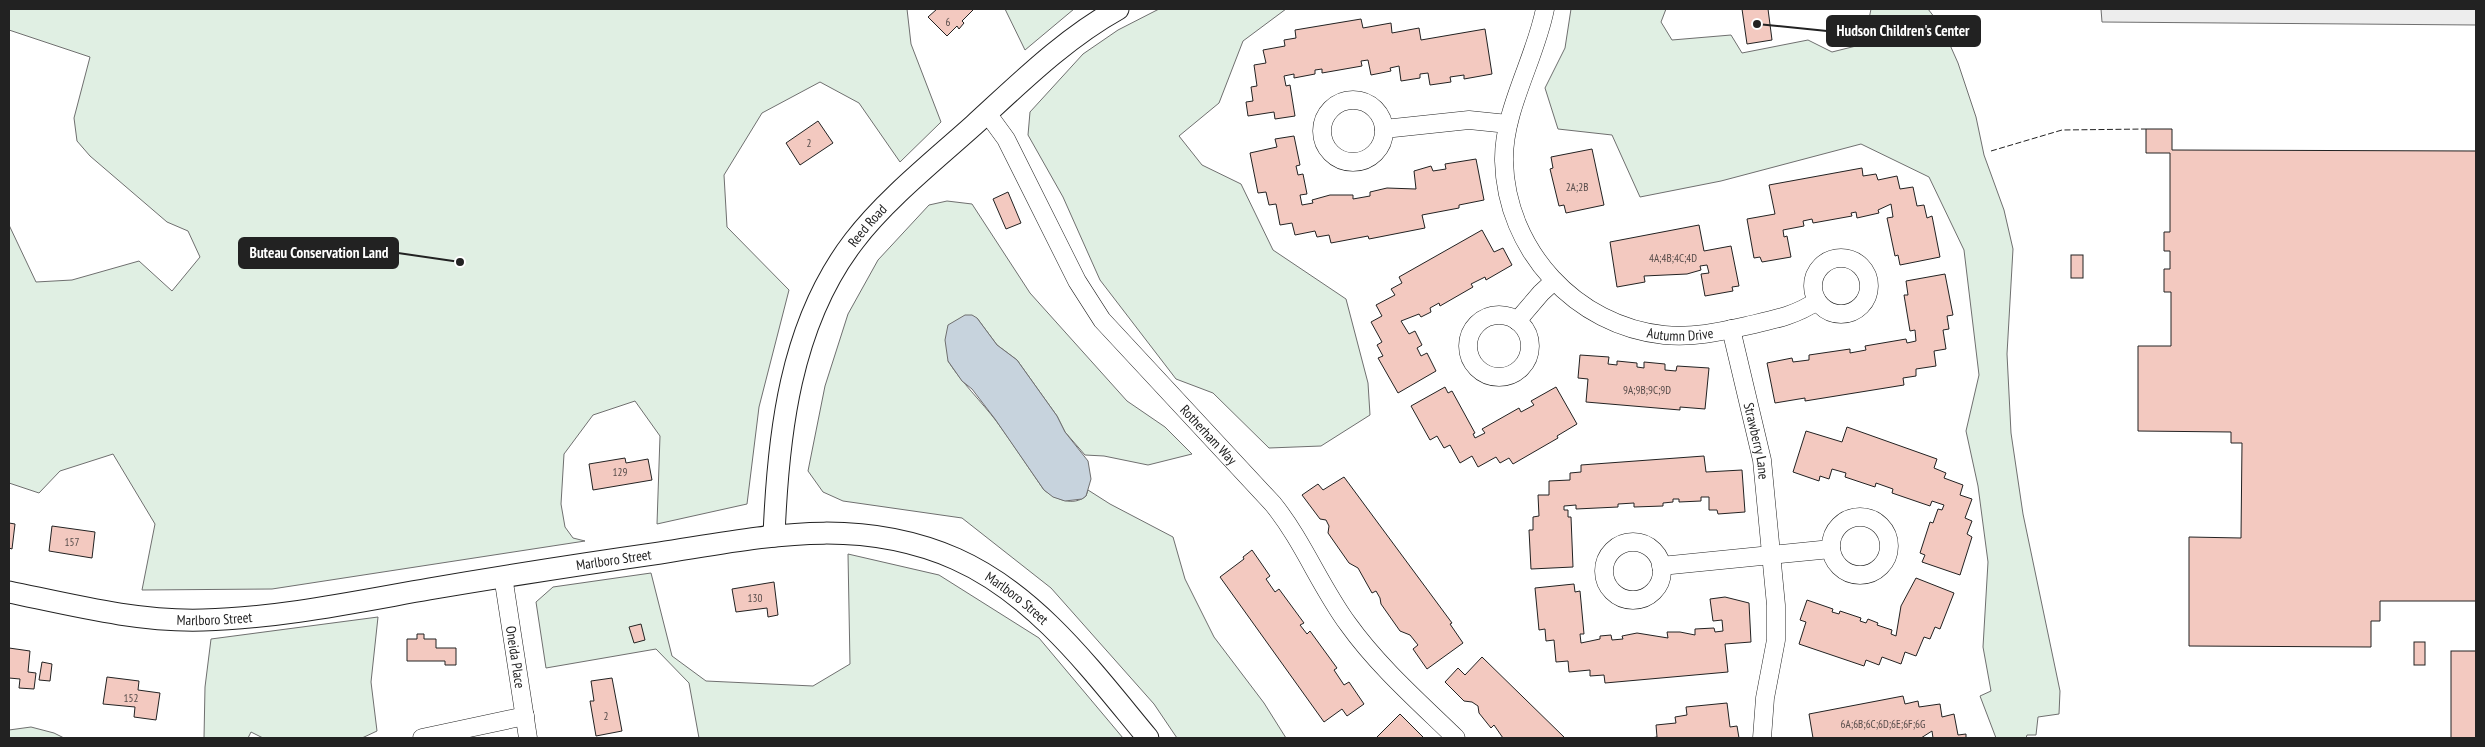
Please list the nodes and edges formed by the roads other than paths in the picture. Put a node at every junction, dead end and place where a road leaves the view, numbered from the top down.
1 (1118, 9) edge
2 (1545, 9) edge
3 (987, 113) junction
4 (1508, 124) junction
5 (1384, 129) dead end
6 (1554, 282) junction
7 (1817, 301) dead end
8 (1517, 321) dead end
9 (1731, 329) junction
10 (774, 536) junction
11 (1832, 549) dead end
12 (1772, 554) junction
13 (1662, 566) dead end
14 (503, 576) junction
15 (9, 592) edge
16 (525, 716) junction
17 (422, 738) edge
18 (528, 738) edge
19 (1148, 738) edge
20 (1456, 738) edge
21 (1762, 738) edge

1 - 3 street, Reed Road
2 - 4 street, Autumn Drive
3 - 10 street, Reed Road
3 - 20 street, Rotherham Way
4 - 5 street
4 - 6 street, Autumn Drive
6 - 8 street
6 - 9 street, Autumn Drive
7 - 9 street, Autumn Drive
9 - 12 street, Strawberry Lane
10 - 14 street, Marlboro Street
10 - 19 street, Marlboro Street
11 - 12 street
12 - 13 street
12 - 21 street, Strawberry Lane
14 - 15 street, Marlboro Street
14 - 16 street, Oneida Place
16 - 17 street
16 - 18 street, Oneida Place

